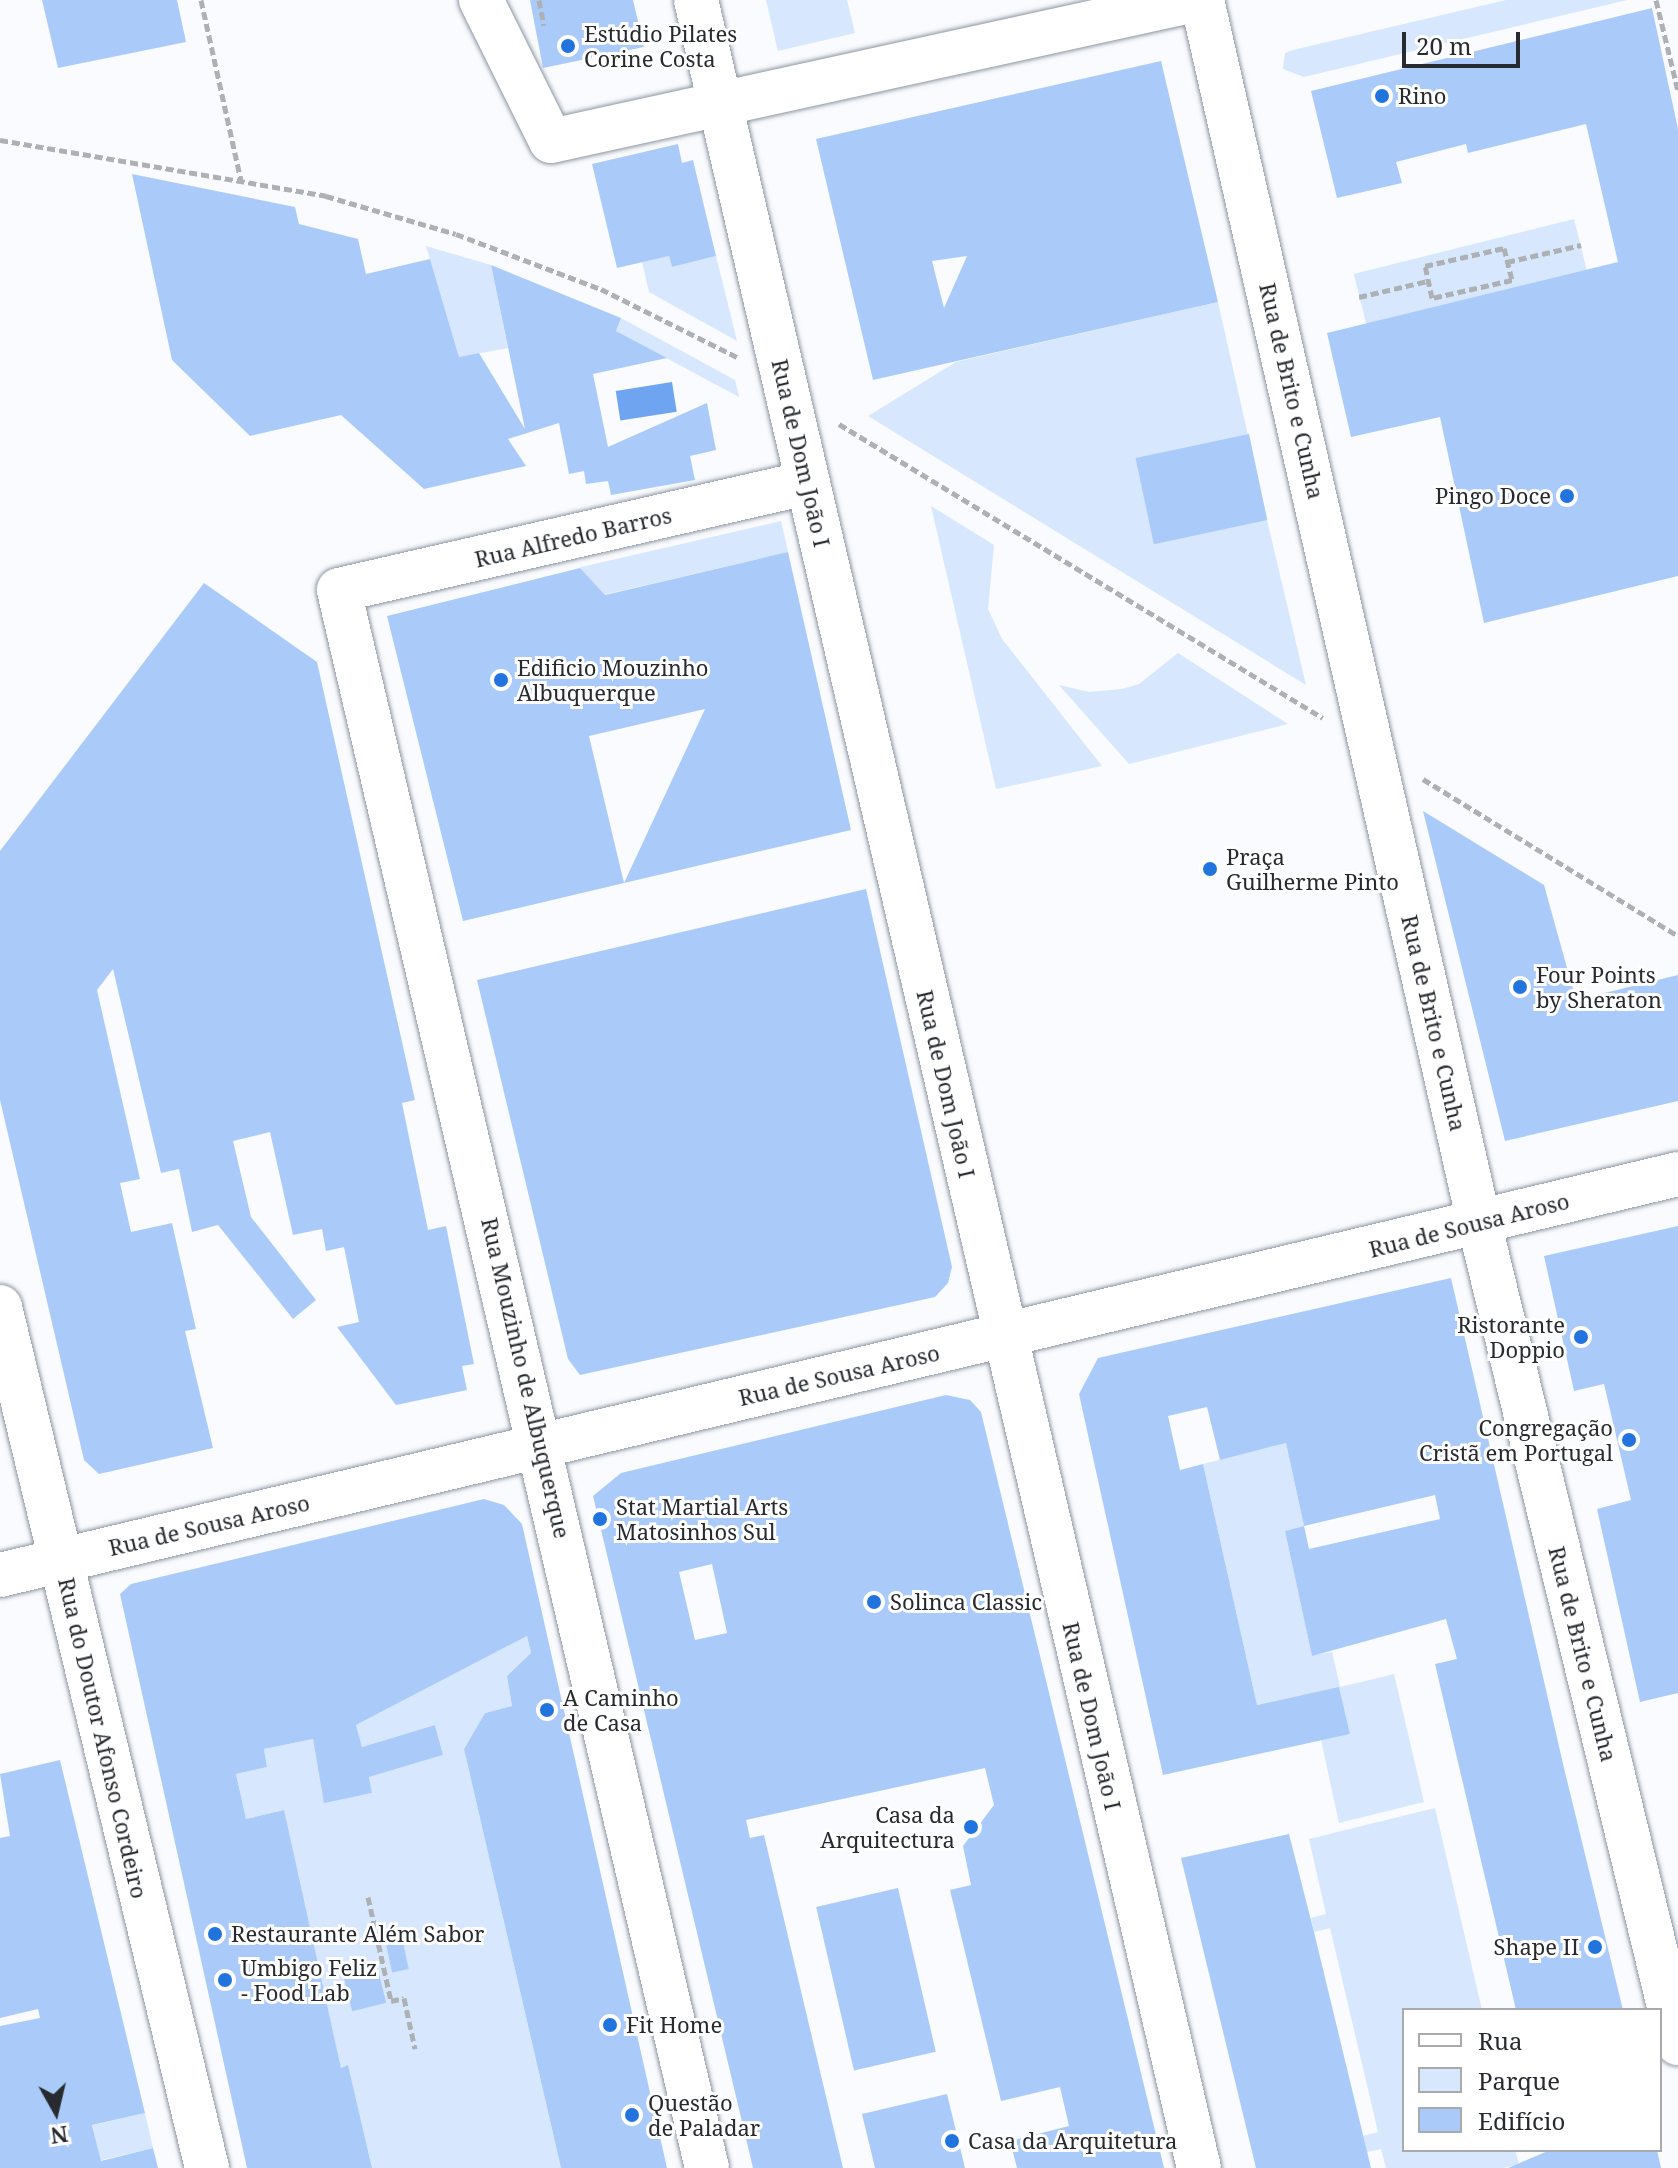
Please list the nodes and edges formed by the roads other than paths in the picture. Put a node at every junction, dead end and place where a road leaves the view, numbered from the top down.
1 (481, 0) edge
2 (696, 0) edge
3 (1195, 0) edge
4 (1202, 0) edge
5 (721, 105) junction
6 (808, 483) junction
7 (339, 590) joint
8 (1678, 1174) edge
9 (1479, 1222) junction
10 (0, 1307) edge
11 (1002, 1335) junction
12 (542, 1446) junction
13 (61, 1561) junction
14 (0, 1575) edge
15 (1678, 2043) edge
16 (207, 2168) edge
17 (707, 2168) edge
18 (1199, 2168) edge

1 - 5 street
2 - 5 street, Rua de Dom João I
3 - 5 street
4 - 9 street, Rua de Brito e Cunha
5 - 6 street, Rua de Dom João I
6 - 7 street, Rua Alfredo Barros
6 - 11 street, Rua de Dom João I
7 - 12 street, Rua Mouzinho de Albuquerque
8 - 9 street, Rua de Sousa Aroso
9 - 11 street, Rua de Sousa Aroso
9 - 15 street, Rua de Brito e Cunha
10 - 13 street, Rua do Doutor Afonso Cordeiro
11 - 12 street, Rua de Sousa Aroso
11 - 18 street, Rua de Dom João I
12 - 13 street, Rua de Sousa Aroso
12 - 17 street, Rua Mouzinho de Albuquerque
13 - 14 street, Rua de Sousa Aroso
13 - 16 street, Rua do Doutor Afonso Cordeiro

